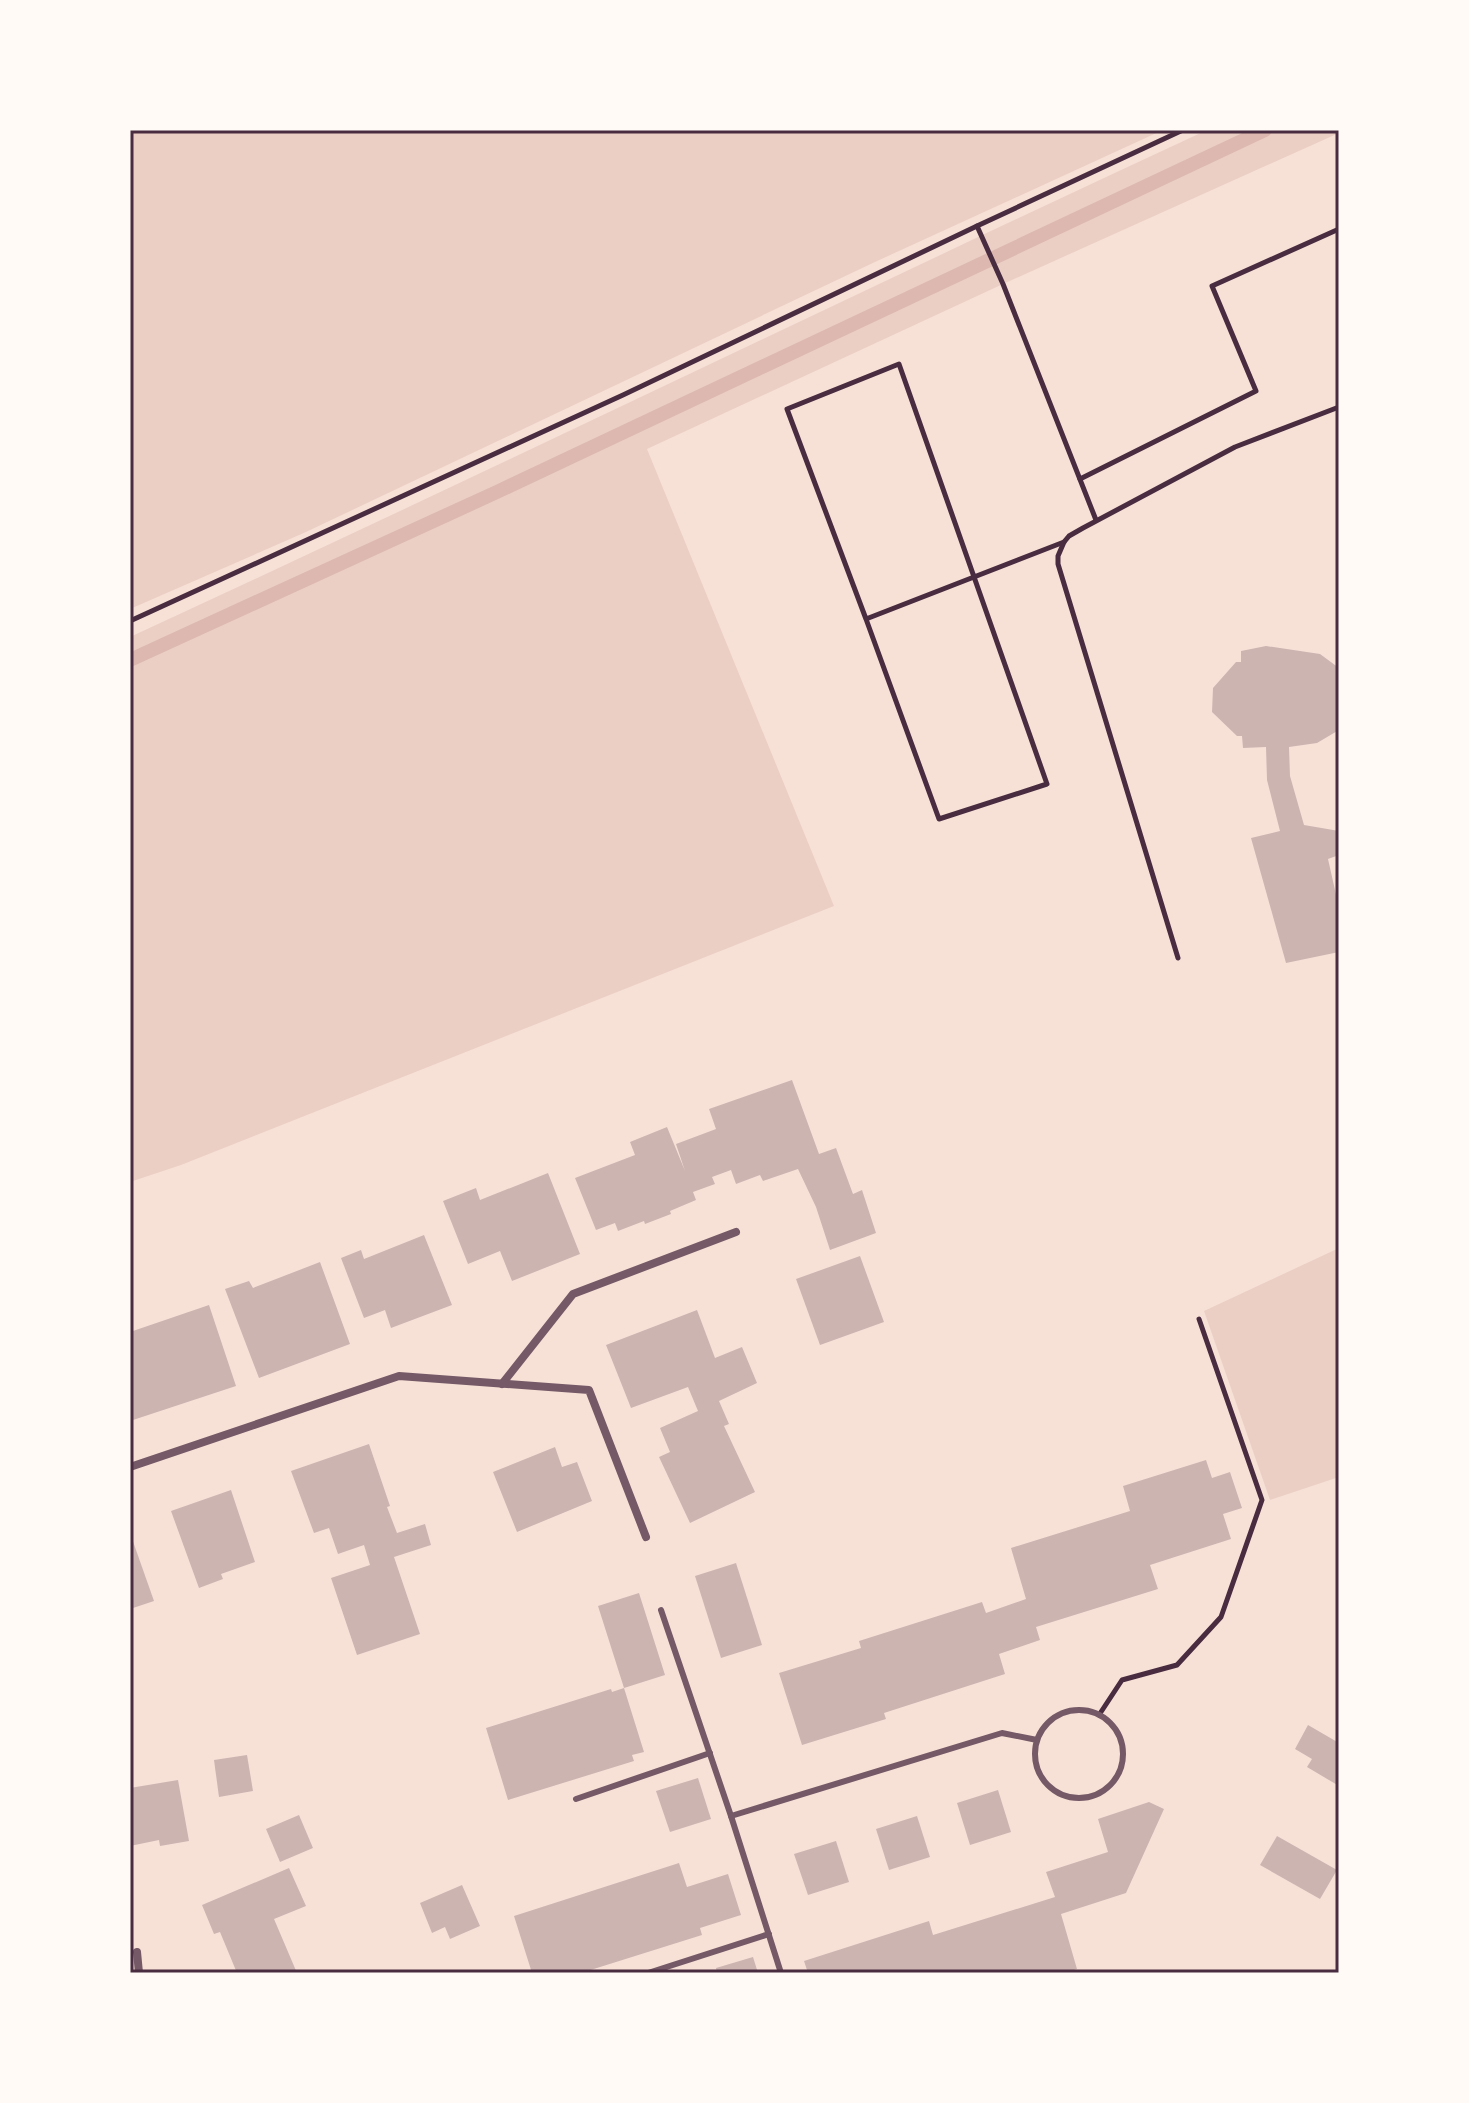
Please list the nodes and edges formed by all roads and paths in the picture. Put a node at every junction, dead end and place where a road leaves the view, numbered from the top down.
1 (1183, 130) edge
2 (977, 226) junction
3 (1339, 229) edge
4 (1339, 407) edge
5 (1080, 479) junction
6 (1096, 520) junction
7 (1064, 542) junction
8 (975, 577) junction
9 (866, 619) junction
10 (130, 621) edge
11 (1178, 958) dead end
12 (736, 1232) dead end
13 (1199, 1319) dead end
14 (502, 1384) junction
15 (130, 1467) edge
16 (646, 1537) dead end
17 (661, 1610) dead end
18 (1099, 1715) junction
19 (1037, 1740) junction
20 (710, 1753) junction
21 (576, 1799) dead end
22 (731, 1816) junction
23 (769, 1934) junction
24 (137, 1952) dead end
25 (139, 1973) edge
26 (648, 1973) edge
27 (781, 1973) edge

1 - 2 path
2 - 5 path
2 - 10 path
3 - 5 path
4 - 6 path
5 - 6 path
6 - 7 path
7 - 8 path
7 - 11 path
8 - 9 path
8 - 9 path
8 - 9 path
12 - 14 street
13 - 18 path
14 - 15 street
14 - 16 street
17 - 20 lane
18 - 19 lane
18 - 19 lane
19 - 22 lane
20 - 21 lane
20 - 22 lane
22 - 23 lane
23 - 26 lane
23 - 27 lane
24 - 25 street

